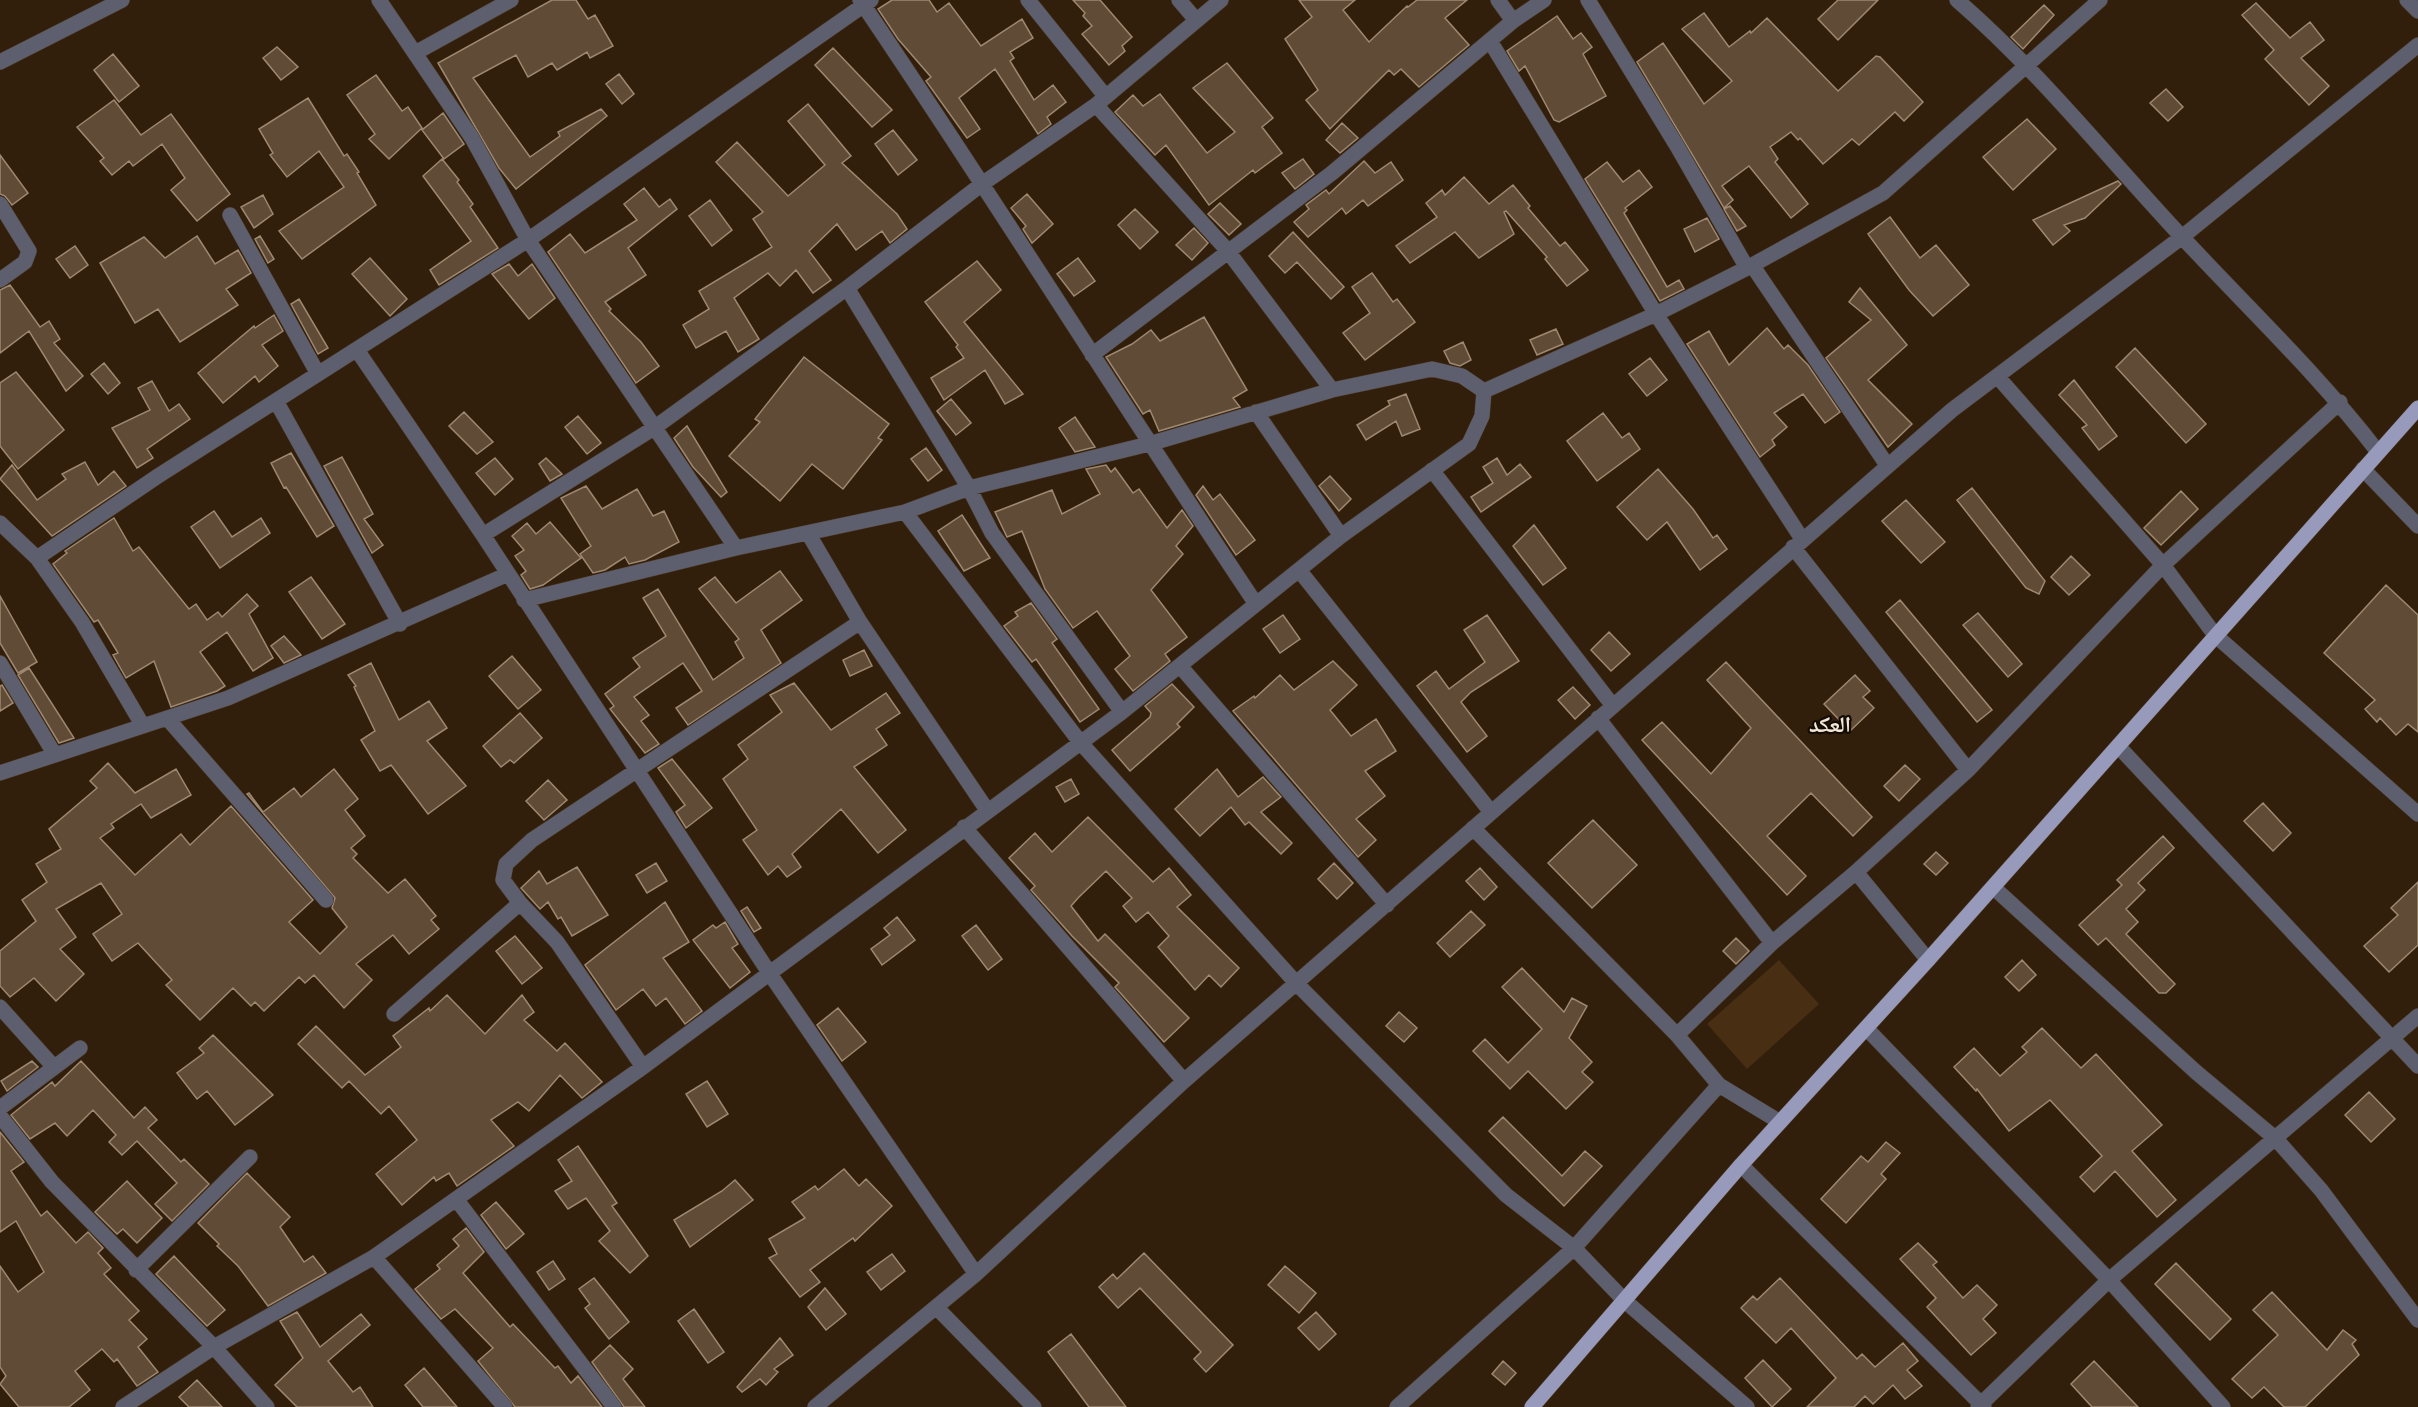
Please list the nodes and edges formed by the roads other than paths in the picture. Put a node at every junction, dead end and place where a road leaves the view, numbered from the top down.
1 (123, 0) edge
2 (379, 0) edge
3 (511, 0) edge
4 (1028, 0) edge
5 (1179, 0) edge
6 (1221, 0) edge
7 (1498, 0) edge
8 (1544, 0) edge
9 (1588, 0) edge
10 (1957, 0) edge
11 (2100, 0) edge
12 (2407, 0) edge
13 (865, 2) edge
14 (2418, 11) edge
15 (1196, 21) junction
16 (1513, 21) junction
17 (1490, 41) junction
18 (2418, 45) edge
19 (417, 52) junction
20 (0, 63) edge
21 (2026, 68) junction
22 (1101, 101) junction
23 (982, 184) junction
24 (0, 204) edge
25 (230, 215) dead end
26 (2182, 237) junction
27 (528, 240) junction
28 (1227, 250) junction
29 (1749, 267) junction
30 (0, 280) edge
31 (847, 288) junction
32 (1656, 314) junction
33 (357, 350) junction
34 (1092, 356) junction
35 (318, 374) junction
36 (1997, 376) junction
37 (1332, 390) junction
38 (1484, 392) junction
39 (276, 401) junction
40 (2340, 402) junction
41 (2418, 408) edge
42 (1256, 412) junction
43 (654, 428) junction
44 (1149, 444) junction
45 (2378, 452) junction
46 (1887, 465) junction
47 (2363, 469) junction
48 (1432, 470) junction
49 (969, 488) junction
50 (905, 512) junction
51 (0, 523) edge
52 (2418, 526) edge
53 (808, 533) junction
54 (483, 536) junction
55 (1341, 536) junction
56 (1798, 543) junction
57 (735, 548) junction
58 (37, 558) junction
59 (2163, 565) junction
60 (1299, 570) junction
61 (508, 574) junction
62 (524, 600) junction
63 (1256, 604) junction
64 (860, 622) junction
65 (400, 624) junction
66 (2215, 635) junction
67 (0, 663) edge
68 (1180, 666) junction
69 (1613, 706) junction
70 (1122, 712) junction
71 (167, 718) junction
72 (1598, 718) junction
73 (143, 726) junction
74 (1080, 742) junction
75 (2118, 746) junction
76 (54, 755) junction
77 (1968, 770) junction
78 (638, 771) junction
79 (0, 773) edge
80 (987, 810) junction
81 (1491, 812) junction
82 (2418, 814) edge
83 (964, 827) junction
84 (1473, 828) junction
85 (1856, 872) junction
86 (1993, 887) junction
87 (326, 900) dead end
88 (520, 903) junction
89 (1386, 905) junction
90 (1772, 943) junction
91 (1928, 960) junction
92 (770, 974) junction
93 (1297, 984) junction
94 (0, 1007) edge
95 (394, 1014) dead end
96 (2418, 1016) edge
97 (1867, 1029) junction
98 (1677, 1035) junction
99 (2393, 1039) junction
100 (81, 1048) dead end
101 (53, 1066) junction
102 (2418, 1066) edge
103 (643, 1067) junction
104 (1184, 1081) junction
105 (1719, 1085) junction
106 (0, 1108) edge
107 (0, 1116) edge
108 (1780, 1122) junction
109 (2276, 1139) junction
110 (250, 1157) dead end
111 (1741, 1165) junction
112 (456, 1199) junction
113 (1574, 1248) junction
114 (374, 1257) junction
115 (136, 1270) junction
116 (976, 1274) junction
117 (2109, 1280) junction
118 (1625, 1300) junction
119 (936, 1307) junction
120 (2418, 1320) edge
121 (214, 1347) junction
122 (1981, 1406) edge
123 (123, 1407) edge
124 (267, 1407) edge
125 (505, 1407) edge
126 (614, 1407) edge
127 (815, 1407) edge
128 (1034, 1407) edge
129 (1397, 1407) edge
130 (1532, 1407) edge
131 (1747, 1407) edge
132 (2223, 1407) edge

1 - 20 street
2 - 19 street
3 - 19 street
4 - 22 street
5 - 15 street
6 - 15 street
7 - 16 street
8 - 16 street
9 - 29 street
10 - 21 street
11 - 21 street
12 - 14 street
13 - 23 street
13 - 27 street
15 - 22 street
16 - 17 street
17 - 28 street
17 - 32 street
18 - 26 street
19 - 27 street
21 - 26 street
21 - 29 street
22 - 23 street
22 - 28 street
23 - 31 street
23 - 34 street
24 - 30 street
25 - 35 street
26 - 36 street
26 - 40 street
27 - 33 street
27 - 43 street
28 - 34 street
28 - 37 street
29 - 32 street
29 - 46 street
31 - 43 street
31 - 49 street
32 - 38 street
32 - 56 street
33 - 35 street
33 - 54 street
34 - 44 street
35 - 39 street
36 - 46 street
36 - 59 street
37 - 38 street
37 - 42 street
38 - 48 street
39 - 58 street
39 - 65 street
40 - 45 street
40 - 59 street
41 - 45 main road
42 - 44 street
42 - 55 street
43 - 54 street
43 - 57 street
44 - 49 street
44 - 63 street
45 - 47 main road
46 - 56 street
47 - 52 street
47 - 66 main road
48 - 55 street
48 - 69 street
49 - 50 street
49 - 70 street
50 - 53 street
50 - 74 street
51 - 58 street
53 - 57 street
53 - 64 street
54 - 61 street
55 - 60 street
56 - 69 street
56 - 77 street
57 - 62 street
58 - 73 street
59 - 66 street
59 - 77 street
60 - 63 street
60 - 81 street
61 - 62 street
61 - 65 street
62 - 78 street
63 - 68 street
64 - 78 street
64 - 80 street
65 - 71 street
66 - 75 main road
66 - 82 street
67 - 76 street
68 - 70 street
68 - 89 street
69 - 72 street
70 - 74 street
71 - 73 street
71 - 87 street
72 - 81 street
72 - 90 street
73 - 76 street
74 - 80 street
74 - 93 street
75 - 86 main road
75 - 99 street
76 - 79 street
77 - 85 street
78 - 88 street
78 - 92 street
80 - 83 street
81 - 84 street
83 - 92 street
83 - 104 street
84 - 89 street
84 - 98 street
85 - 90 street
85 - 91 street
86 - 91 main road
86 - 109 street
88 - 95 street
88 - 103 street
89 - 93 street
90 - 98 street
91 - 97 main road
92 - 103 street
92 - 116 street
93 - 104 street
93 - 113 street
94 - 101 street
96 - 99 street
97 - 108 main road
97 - 117 street
98 - 105 street
99 - 102 street
99 - 109 street
100 - 101 street
101 - 106 street
103 - 112 street
104 - 116 street
105 - 108 street
105 - 113 street
107 - 115 street
108 - 111 main road
109 - 117 street
109 - 120 street
110 - 115 street
111 - 118 main road
111 - 122 street
112 - 114 street
112 - 126 street
113 - 118 street
113 - 129 street
114 - 121 street
114 - 125 street
115 - 121 street
116 - 119 street
117 - 122 street
117 - 132 street
118 - 130 main road
118 - 131 street
119 - 127 street
119 - 128 street
121 - 123 street
121 - 124 street

